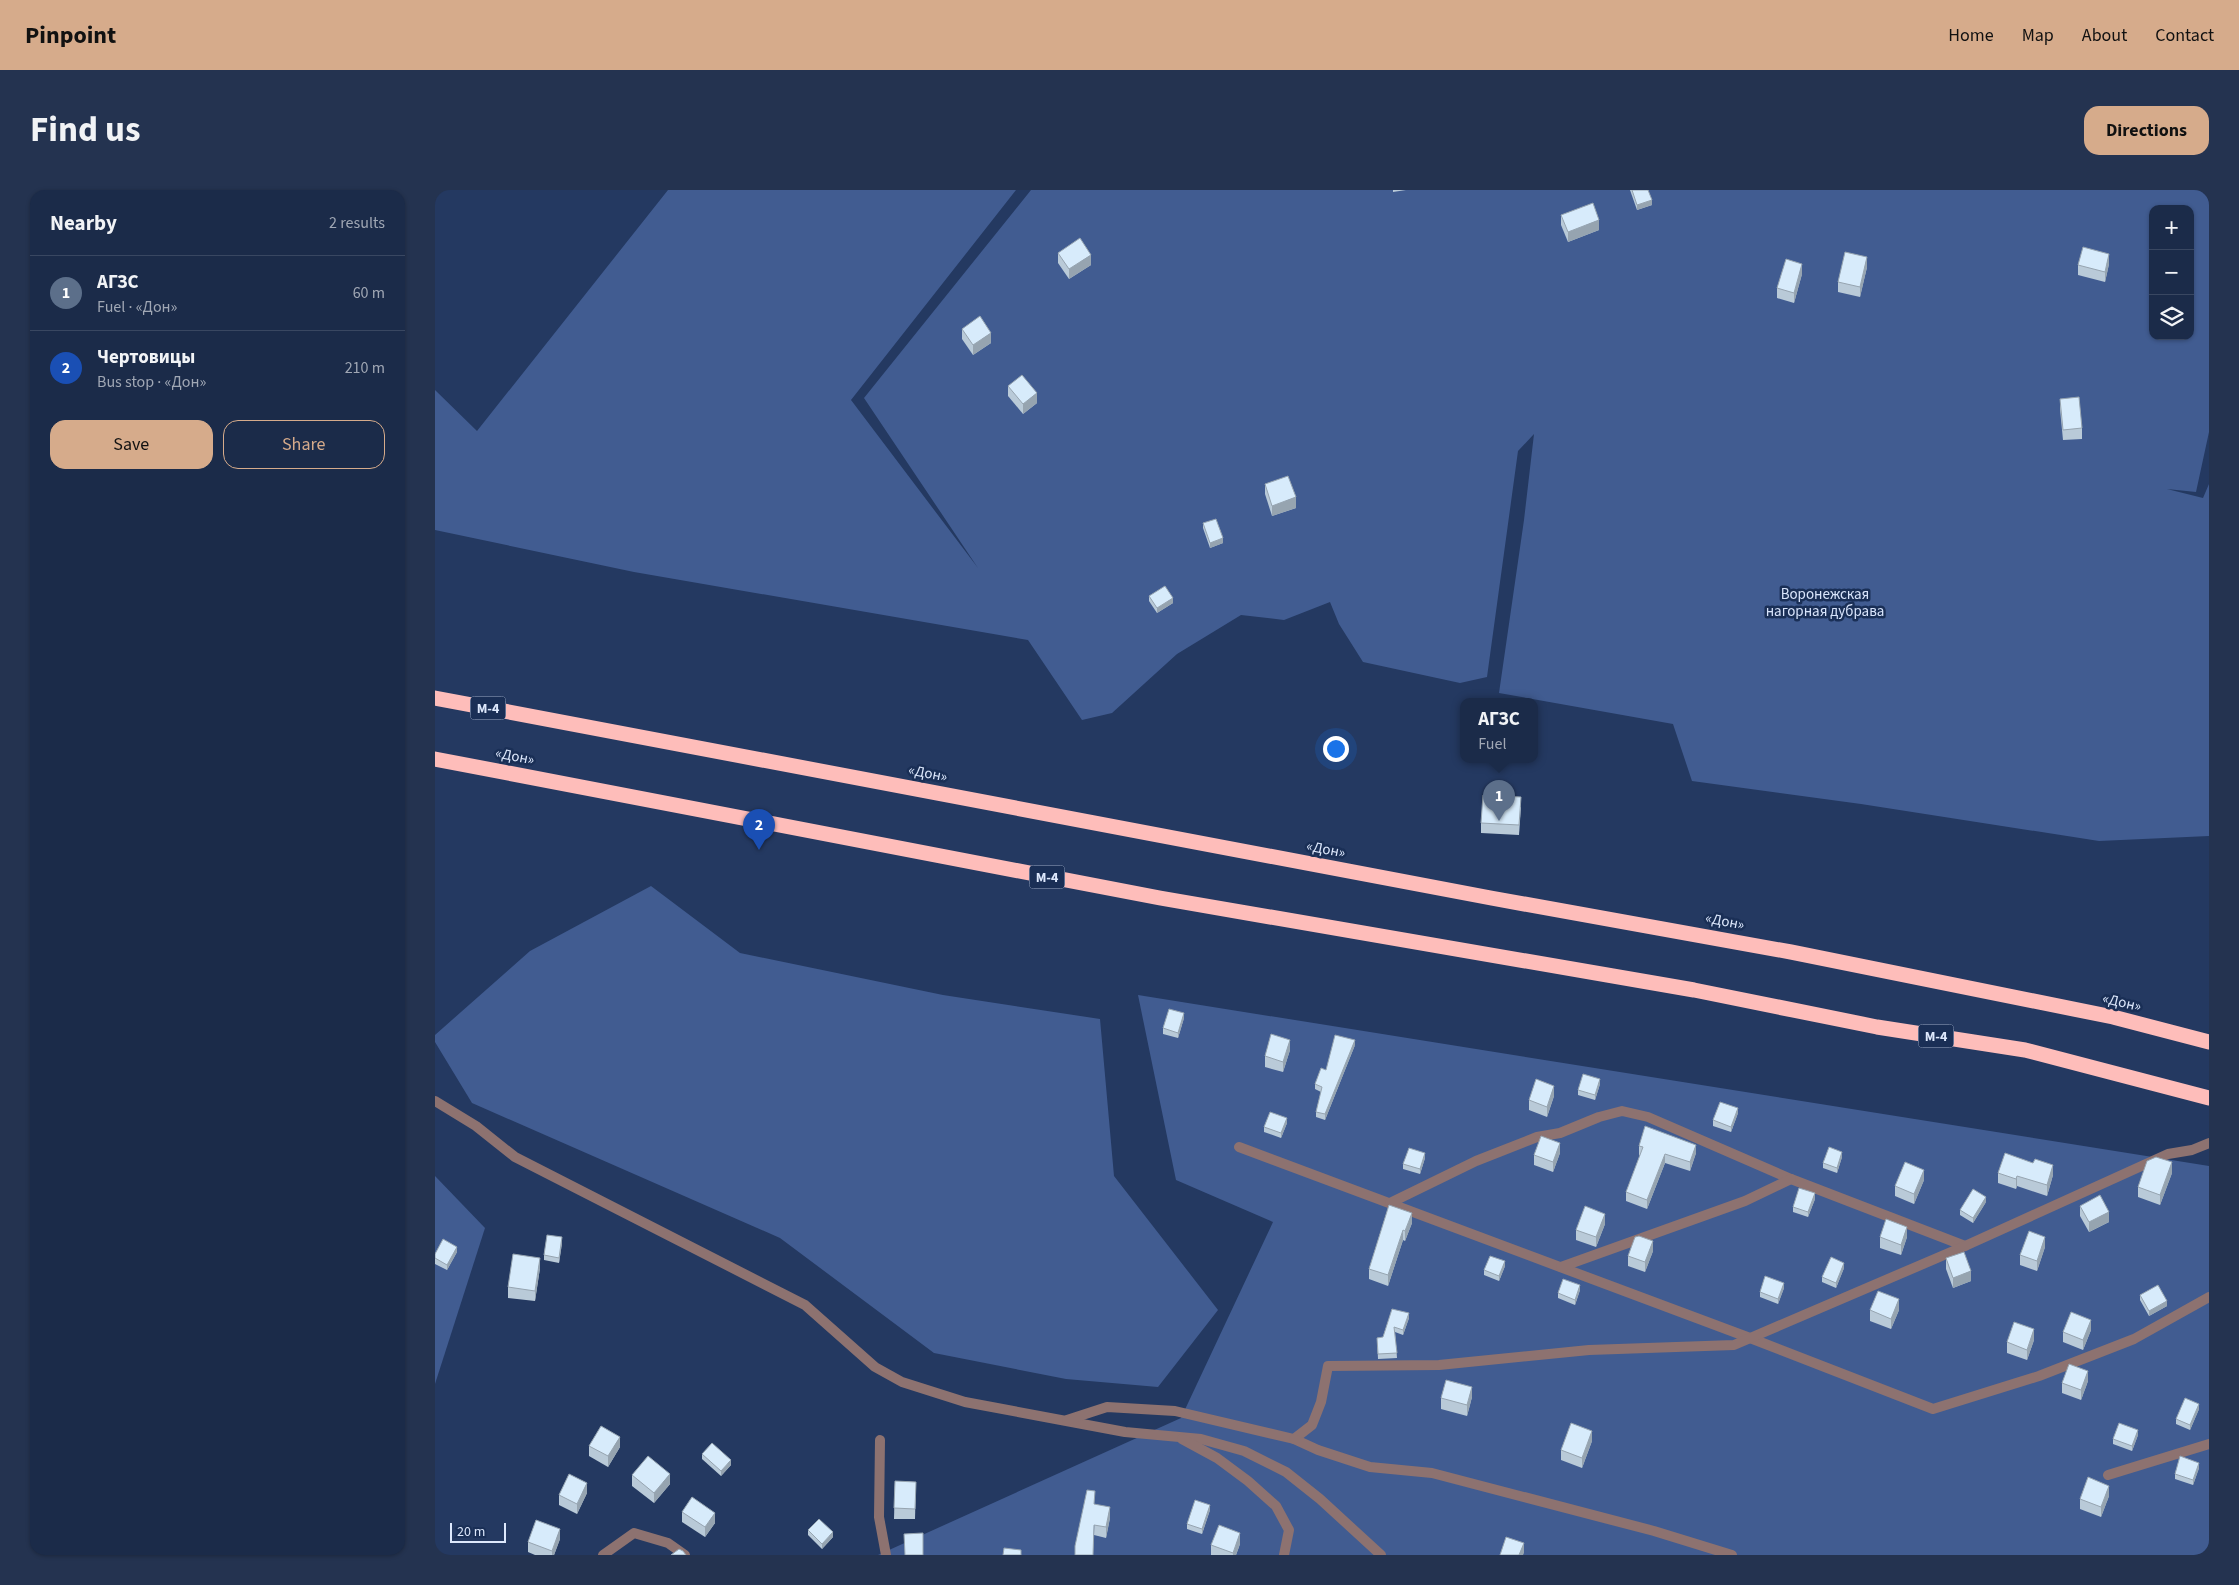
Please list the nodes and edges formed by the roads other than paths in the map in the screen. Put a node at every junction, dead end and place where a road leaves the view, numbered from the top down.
1 (435, 698) edge
2 (435, 759) edge
3 (2209, 1042) edge
4 (2209, 1098) edge
5 (435, 1101) edge
6 (2209, 1143) edge
7 (1239, 1147) dead end
8 (2192, 1150) junction
9 (2209, 1153) edge
10 (1791, 1179) junction
11 (1391, 1203) junction
12 (1965, 1246) junction
13 (1561, 1267) junction
14 (2209, 1297) edge
15 (1750, 1338) junction
16 (1067, 1420) junction
17 (1174, 1435) junction
18 (1294, 1438) junction
19 (880, 1440) dead end
20 (2209, 1444) edge
21 (2108, 1476) dead end
22 (603, 1555) edge
23 (685, 1555) edge
24 (886, 1555) edge
25 (1284, 1555) edge
26 (1381, 1555) edge
27 (1731, 1555) edge

1 - 3 highway, «Дон» / М-4
2 - 4 highway, «Дон» / М-4
5 - 16 street
6 - 8 street
7 - 11 street
8 - 9 street
8 - 12 street
10 - 11 street
10 - 12 street
10 - 13 street
11 - 13 street
12 - 15 street
13 - 15 street
14 - 15 street
15 - 18 street
16 - 17 street
16 - 18 street
17 - 25 street
17 - 26 street
18 - 27 street
19 - 24 street
20 - 21 street
22 - 23 street

